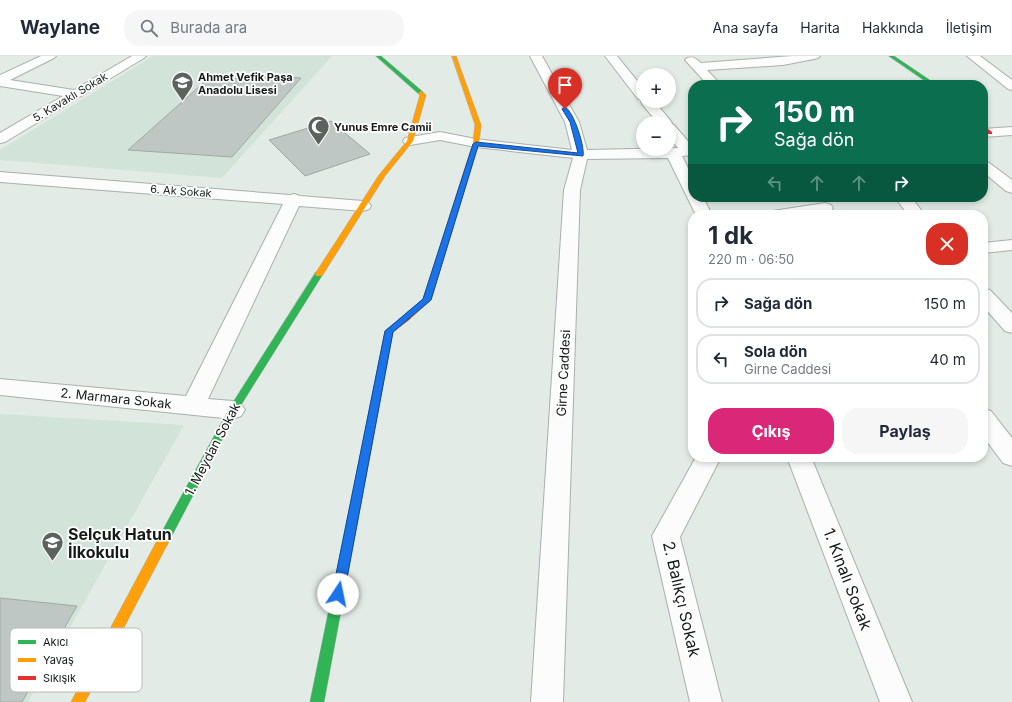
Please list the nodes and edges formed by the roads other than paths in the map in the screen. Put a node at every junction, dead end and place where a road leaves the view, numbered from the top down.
1 (50, 56) edge
2 (140, 56) edge
3 (378, 56) edge
4 (454, 56) edge
5 (536, 56) edge
6 (611, 56) edge
7 (688, 56) edge
8 (814, 56) edge
9 (891, 56) edge
10 (973, 56) edge
11 (698, 67) junction
12 (710, 80) edge
13 (927, 80) edge
14 (0, 81) edge
15 (1012, 86) edge
16 (636, 87) edge
17 (75, 94) junction
18 (653, 108) edge
19 (659, 116) edge
20 (988, 131) edge
21 (1012, 131) edge
22 (0, 139) edge
23 (676, 139) edge
24 (410, 141) junction
25 (476, 144) junction
26 (684, 152) edge
27 (581, 155) junction
28 (988, 169) edge
29 (688, 171) edge
30 (0, 177) edge
31 (1010, 184) edge
32 (294, 200) junction
33 (907, 202) edge
34 (363, 206) junction
35 (824, 207) edge
36 (807, 210) edge
37 (913, 210) edge
38 (1012, 245) edge
39 (988, 247) edge
40 (988, 300) edge
41 (1012, 326) edge
42 (0, 387) edge
43 (193, 406) junction
44 (233, 410) junction
45 (988, 425) edge
46 (1012, 456) edge
47 (706, 462) edge
48 (801, 462) edge
49 (117, 628) edge
50 (83, 692) edge
51 (78, 702) edge
52 (317, 702) edge
53 (547, 702) edge
54 (706, 702) edge
55 (896, 702) edge

1 - 14 street
2 - 17 street, 5. Kavaklı Sokak
3 - 24 street
4 - 25 street
5 - 27 street, Girne Caddesi
6 - 16 street
7 - 11 street
8 - 11 street
9 - 13 street
10 - 15 street
11 - 12 street
14 - 17 street
17 - 22 street, 5. Kavaklı Sokak
18 - 19 street
20 - 21 street
23 - 26 street
24 - 25 street
24 - 34 street, 1. Meydan Sokak
25 - 27 street
25 - 52 street
26 - 27 street
26 - 29 street
27 - 53 street, Girne Caddesi
28 - 31 street
30 - 32 street, 6. Ak Sokak
32 - 34 street, 6. Ak Sokak
32 - 43 street
33 - 37 street
34 - 44 street, 1. Meydan Sokak
35 - 36 street
38 - 39 street
40 - 41 street
42 - 43 street, 2. Marmara Sokak
43 - 44 street, 2. Marmara Sokak
44 - 49 street, 1. Meydan Sokak
45 - 46 street
47 - 54 street, 2. Balıkçı Sokak
48 - 55 street, 1. Kınalı Sokak
50 - 51 street, 1. Meydan Sokak

